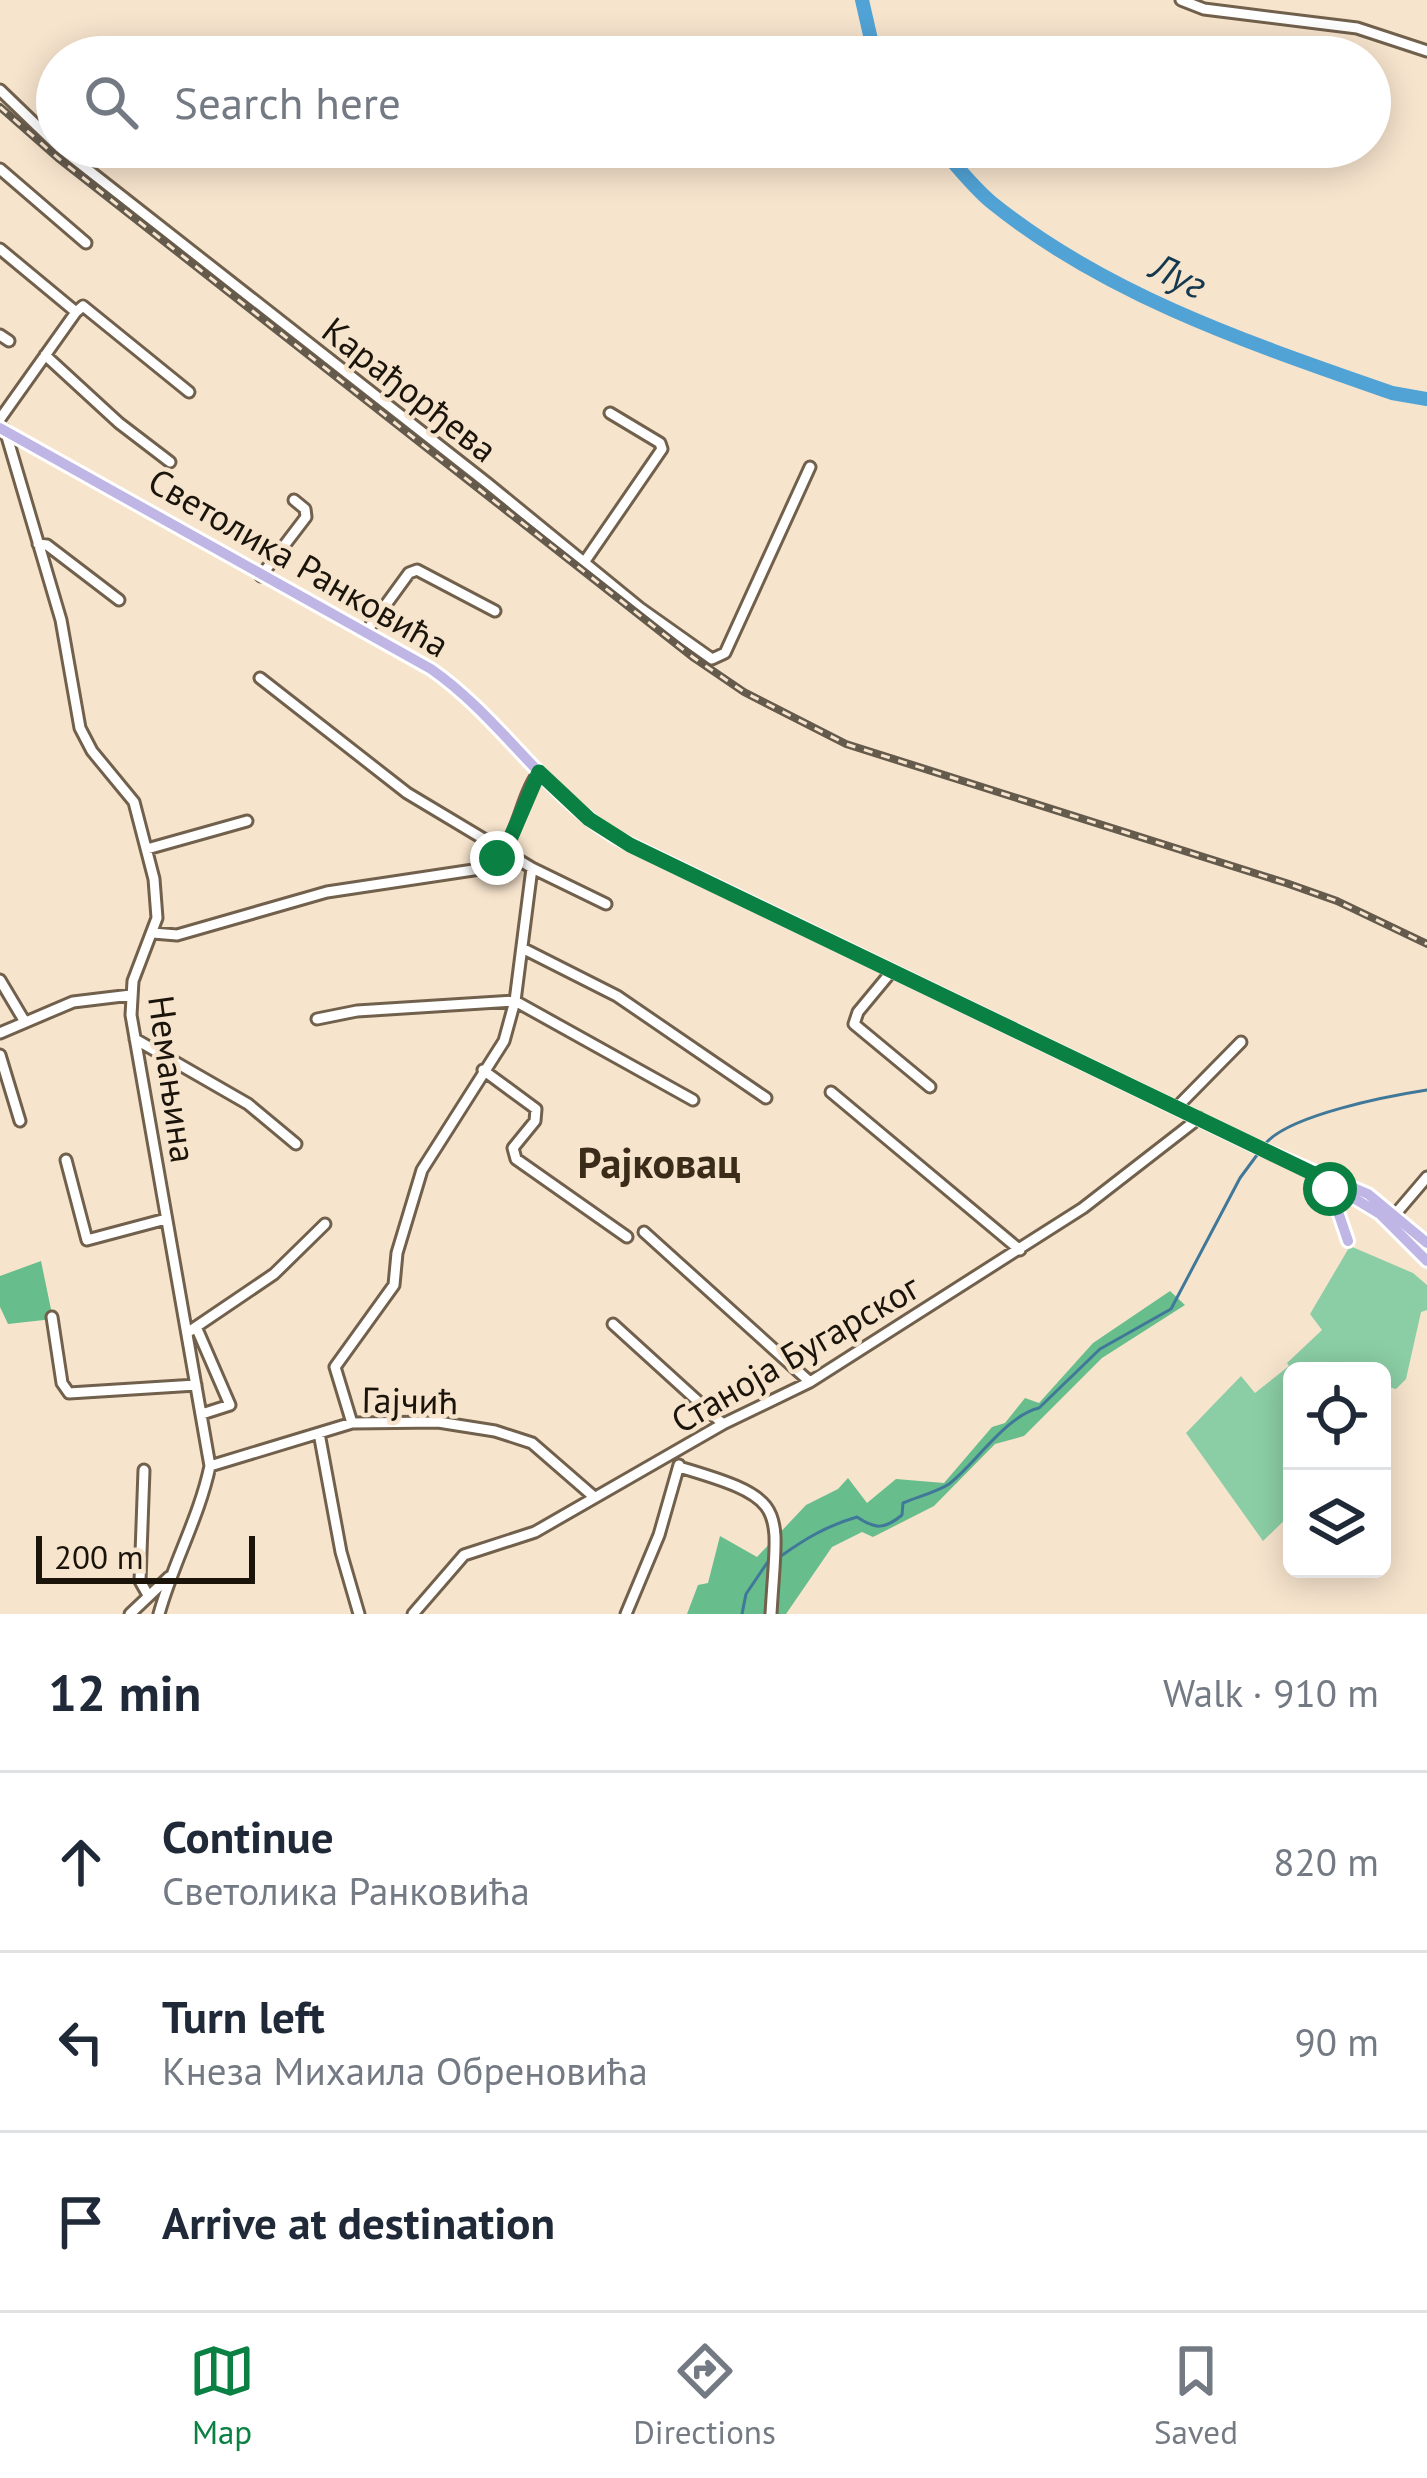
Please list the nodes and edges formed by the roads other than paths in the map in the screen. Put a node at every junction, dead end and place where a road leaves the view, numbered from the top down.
1 (1181, 0) edge
2 (1381, 36) edge
3 (1391, 39) edge
4 (1427, 51) edge
5 (0, 90) edge
6 (36, 125) edge
7 (85, 168) edge
8 (0, 169) edge
9 (86, 244) dead end
10 (0, 249) edge
11 (76, 312) junction
12 (45, 355) junction
13 (189, 392) dead end
14 (610, 412) dead end
15 (2, 426) edge
16 (170, 462) dead end
17 (810, 467) dead end
18 (294, 500) dead end
19 (38, 544) junction
20 (585, 561) junction
21 (261, 576) junction
22 (119, 600) dead end
23 (495, 611) dead end
24 (366, 632) junction
25 (260, 678) dead end
26 (539, 772) junction
27 (247, 821) dead end
28 (147, 849) junction
29 (503, 850) junction
30 (532, 868) junction
31 (606, 904) dead end
32 (153, 933) junction
33 (522, 948) junction
34 (892, 971) junction
35 (0, 980) edge
36 (131, 995) junction
37 (515, 1001) junction
38 (317, 1019) dead end
39 (25, 1022) junction
40 (0, 1033) edge
41 (135, 1040) junction
42 (1241, 1042) dead end
43 (0, 1055) edge
44 (483, 1070) junction
45 (930, 1087) dead end
46 (831, 1092) dead end
47 (766, 1098) dead end
48 (693, 1100) dead end
49 (1177, 1107) junction
50 (1199, 1118) junction
51 (20, 1121) dead end
52 (296, 1144) dead end
53 (66, 1160) dead end
54 (1427, 1177) edge
55 (1321, 1179) junction
56 (1391, 1212) junction
57 (166, 1219) junction
58 (325, 1224) dead end
59 (644, 1232) dead end
60 (627, 1237) dead end
61 (1348, 1240) dead end
62 (1427, 1244) edge
63 (1020, 1250) junction
64 (1427, 1261) edge
65 (52, 1317) dead end
66 (613, 1324) dead end
67 (192, 1331) junction
68 (810, 1382) junction
69 (196, 1384) junction
70 (202, 1414) junction
71 (352, 1423) junction
72 (723, 1424) junction
73 (319, 1433) junction
74 (674, 1455) junction
75 (210, 1466) junction
76 (680, 1467) junction
77 (144, 1469) dead end
78 (593, 1496) junction
79 (169, 1577) junction
80 (148, 1594) junction
81 (130, 1614) edge
82 (159, 1614) edge
83 (359, 1614) edge
84 (413, 1614) edge
85 (626, 1614) edge
86 (772, 1614) edge

1 - 2 street
3 - 4 street
5 - 6 street, Карађорђева
7 - 20 street, Карађорђева
8 - 9 street
10 - 11 street
11 - 12 street
11 - 13 street
12 - 15 street
12 - 16 street
14 - 20 street
15 - 19 street, Немањина
15 - 21 main road, Светолика Ранковића
17 - 20 street, Карађорђева
18 - 21 street
19 - 22 street
19 - 28 street, Немањина
21 - 24 main road, Светолика Ранковића
23 - 24 street
24 - 26 main road, Светолика Ранковића
25 - 29 street
26 - 29 street
26 - 34 main road, Светолика Ранковића
27 - 28 street
28 - 32 street, Немањина
29 - 30 street
29 - 32 street
30 - 31 street
30 - 33 street
32 - 36 street, Немањина
33 - 37 street
33 - 47 street
34 - 45 street
34 - 49 main road, Светолика Ранковића
35 - 39 street
36 - 39 street
36 - 41 street, Немањина
37 - 38 street
37 - 44 street
37 - 48 street
39 - 40 street
41 - 52 street
41 - 57 street, Немањина
42 - 49 street
43 - 51 street
44 - 60 street
44 - 71 street
46 - 63 street
49 - 50 main road, Светолика Ранковића
50 - 55 main road, Светолика Ранковића
50 - 63 street, Станоја Бугарског
53 - 57 street
54 - 56 street
55 - 56 main road, Светолика Ранковића
55 - 61 main road
56 - 62 main road, Светолика Ранковића
56 - 64 main road, Светолика Ранковића
57 - 67 street, Немањина
58 - 67 street
59 - 68 street
63 - 68 street, Станоја Бугарског
65 - 69 street
66 - 72 street
67 - 69 street, Немањина
67 - 70 street
68 - 72 street, Станоја Бугарског
69 - 70 street, Немањина
70 - 75 street, Немањина
71 - 73 street, Гајчић
71 - 78 street, Гајчић
72 - 74 street, Станоја Бугарског
73 - 75 street, Гајчић
73 - 83 street
74 - 76 street
74 - 78 street, Станоја Бугарског
75 - 79 street, Немањина
76 - 85 street
76 - 86 street
77 - 80 street
78 - 84 street, Станоја Бугарског
79 - 80 street
79 - 82 street, Немањина
80 - 81 street

